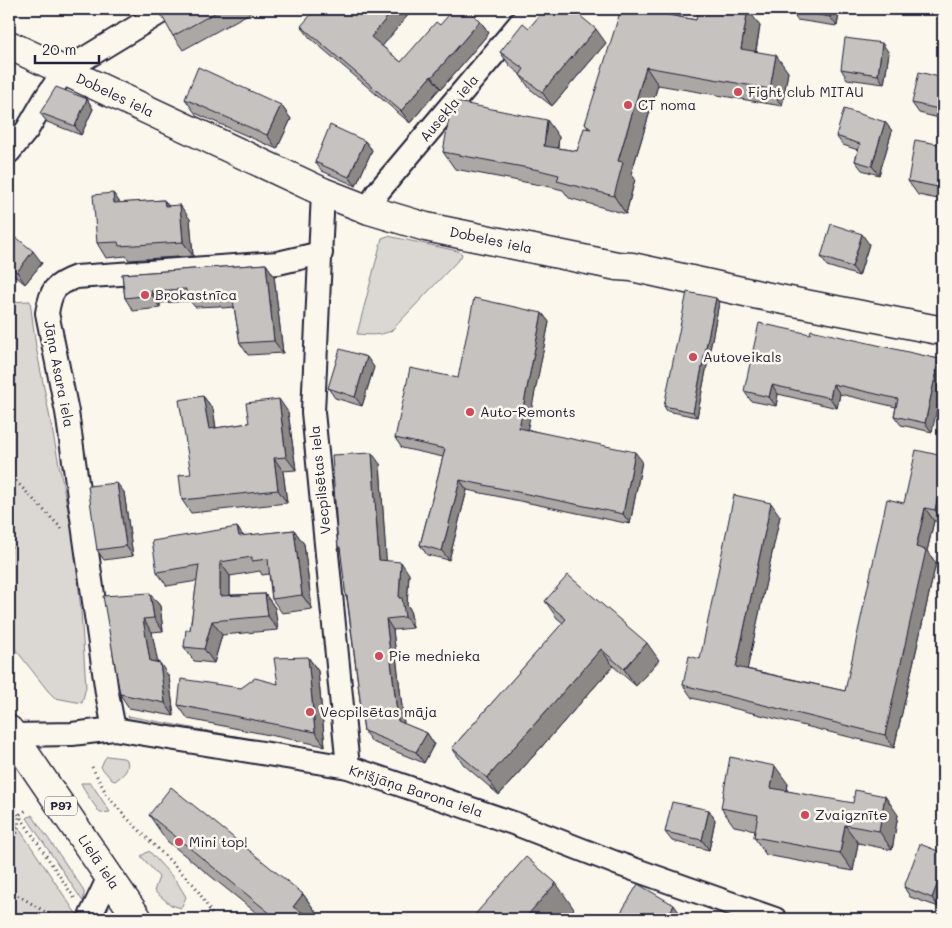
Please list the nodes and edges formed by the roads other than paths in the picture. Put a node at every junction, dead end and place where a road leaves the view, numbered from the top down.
1 (166, 9) edge
2 (532, 9) edge
3 (9, 45) edge
4 (64, 71) junction
5 (9, 152) edge
6 (323, 192) junction
7 (369, 210) junction
8 (321, 253) junction
9 (943, 331) edge
10 (114, 729) junction
11 (10, 734) edge
12 (348, 767) junction
13 (109, 877) junction
14 (83, 911) edge
15 (138, 919) edge
16 (776, 919) edge

1 - 4 street
2 - 7 street, Ausekļa iela
3 - 4 street, Dobeles iela
4 - 5 street
4 - 6 street, Dobeles iela
6 - 7 street, Dobeles iela
6 - 8 street, Vecpilsētas iela
7 - 9 street, Dobeles iela
8 - 10 street, Jāņa Asara iela
8 - 12 street, Vecpilsētas iela
10 - 11 street, Krišjāņa Barona iela
10 - 12 street, Krišjāņa Barona iela
11 - 13 street, Lielā iela / P97
12 - 16 street, Krišjāņa Barona iela
13 - 14 street
13 - 15 street, Lielā iela / P97

